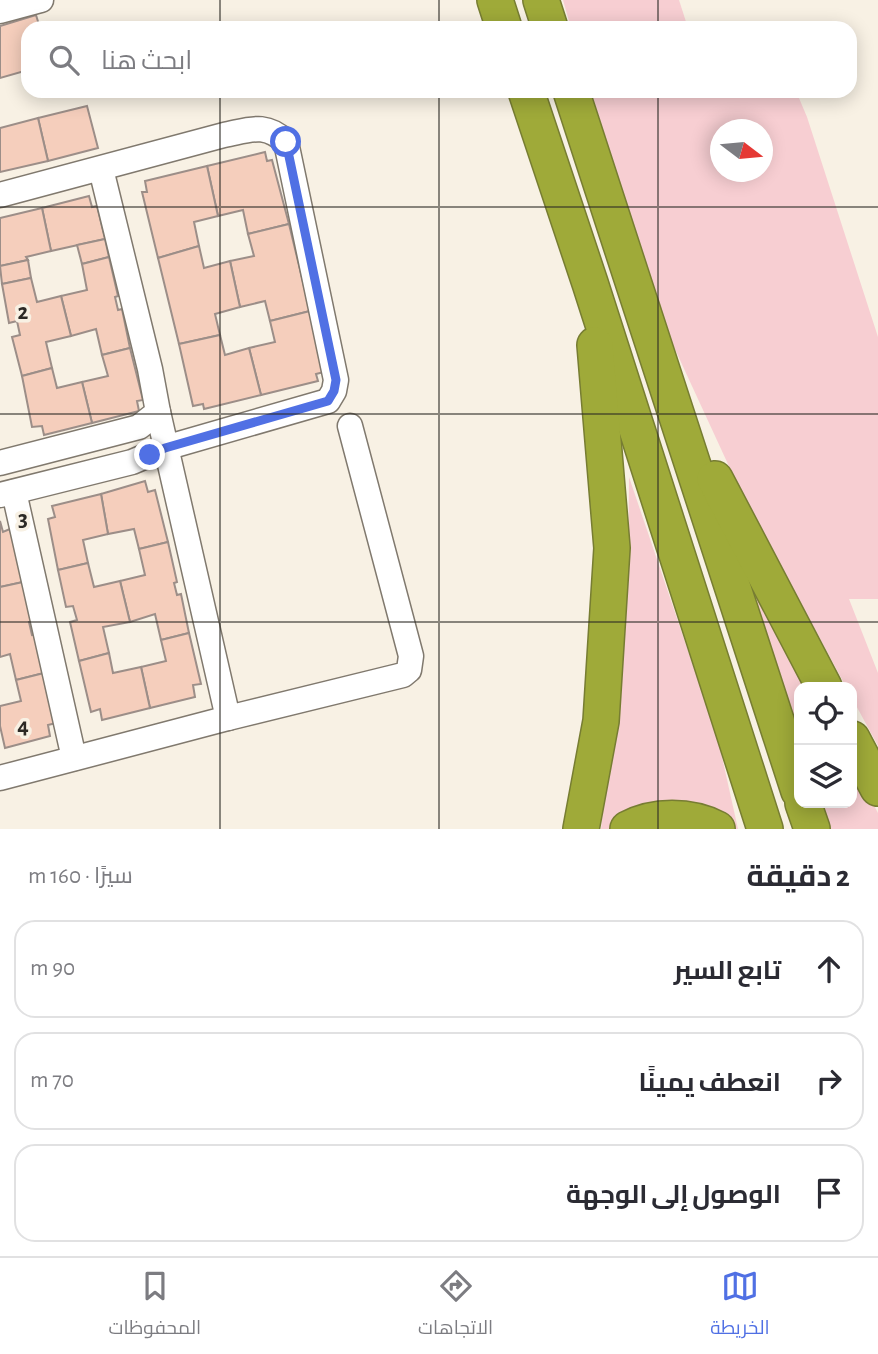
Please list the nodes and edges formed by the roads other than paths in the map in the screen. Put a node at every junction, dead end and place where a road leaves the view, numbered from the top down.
1 (41, 0) edge
2 (495, 0) edge
3 (541, 0) edge
4 (0, 11) edge
5 (502, 21) edge
6 (548, 21) edge
7 (528, 98) edge
8 (573, 98) edge
9 (101, 169) junction
10 (0, 195) edge
11 (631, 276) junction
12 (590, 282) junction
13 (158, 412) junction
14 (350, 425) dead end
15 (165, 448) junction
16 (0, 463) edge
17 (7, 494) edge
18 (821, 682) edge
19 (228, 718) junction
20 (855, 745) edge
21 (74, 758) junction
22 (794, 776) edge
23 (0, 778) edge
24 (878, 788) edge
25 (805, 808) edge
26 (581, 829) edge
27 (628, 829) edge
28 (717, 829) edge
29 (765, 829) edge
30 (812, 829) edge

1 - 4 street
2 - 5 highway
3 - 6 highway
7 - 12 highway
8 - 11 highway
9 - 10 street
9 - 13 street
9 - 15 street
11 - 18 highway
11 - 22 highway
12 - 26 highway
12 - 29 highway
13 - 15 street
13 - 16 street
14 - 19 street
15 - 17 street
15 - 19 street
17 - 21 street
19 - 21 street
20 - 24 highway
21 - 23 street
25 - 30 highway
27 - 28 highway

